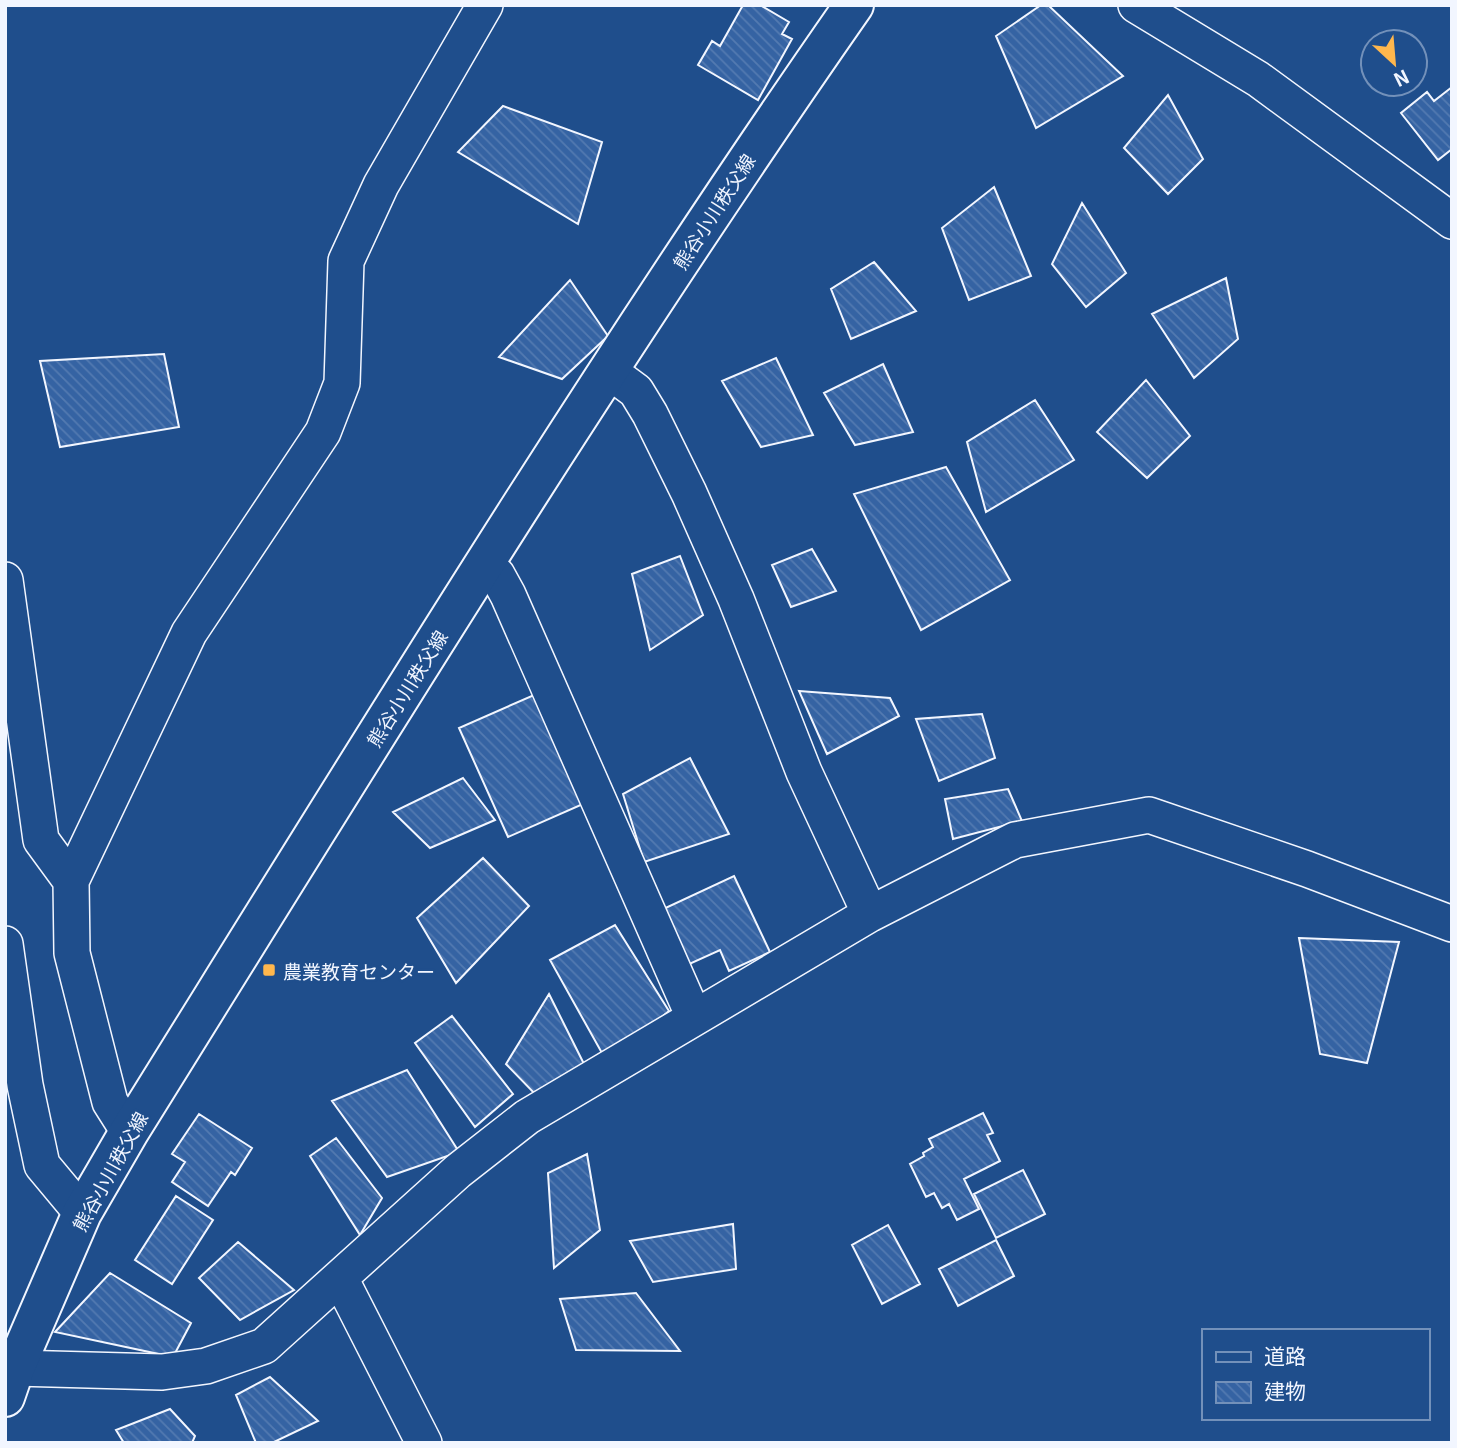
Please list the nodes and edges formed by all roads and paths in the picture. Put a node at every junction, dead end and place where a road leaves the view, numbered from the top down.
1 (485, 5) edge
2 (854, 5) edge
3 (1136, 5) edge
4 (1452, 221) edge
5 (610, 371) junction
6 (484, 562) junction
7 (5, 580) edge
8 (71, 881) junction
9 (870, 914) junction
10 (1452, 924) edge
11 (5, 944) edge
12 (694, 1017) junction
13 (129, 1132) junction
14 (82, 1213) junction
15 (340, 1278) junction
16 (10, 1382) edge
17 (424, 1443) edge

1 - 8 street
2 - 5 main road, 熊谷小川秩父線
3 - 4 street
5 - 6 main road, 熊谷小川秩父線
5 - 9 street
6 - 12 street
6 - 13 main road, 熊谷小川秩父線
7 - 8 street
8 - 13 street
9 - 10 street
9 - 12 street
11 - 14 street
12 - 15 street
13 - 14 main road, 熊谷小川秩父線
14 - 16 main road, 熊谷小川秩父線
15 - 16 street
15 - 17 street

